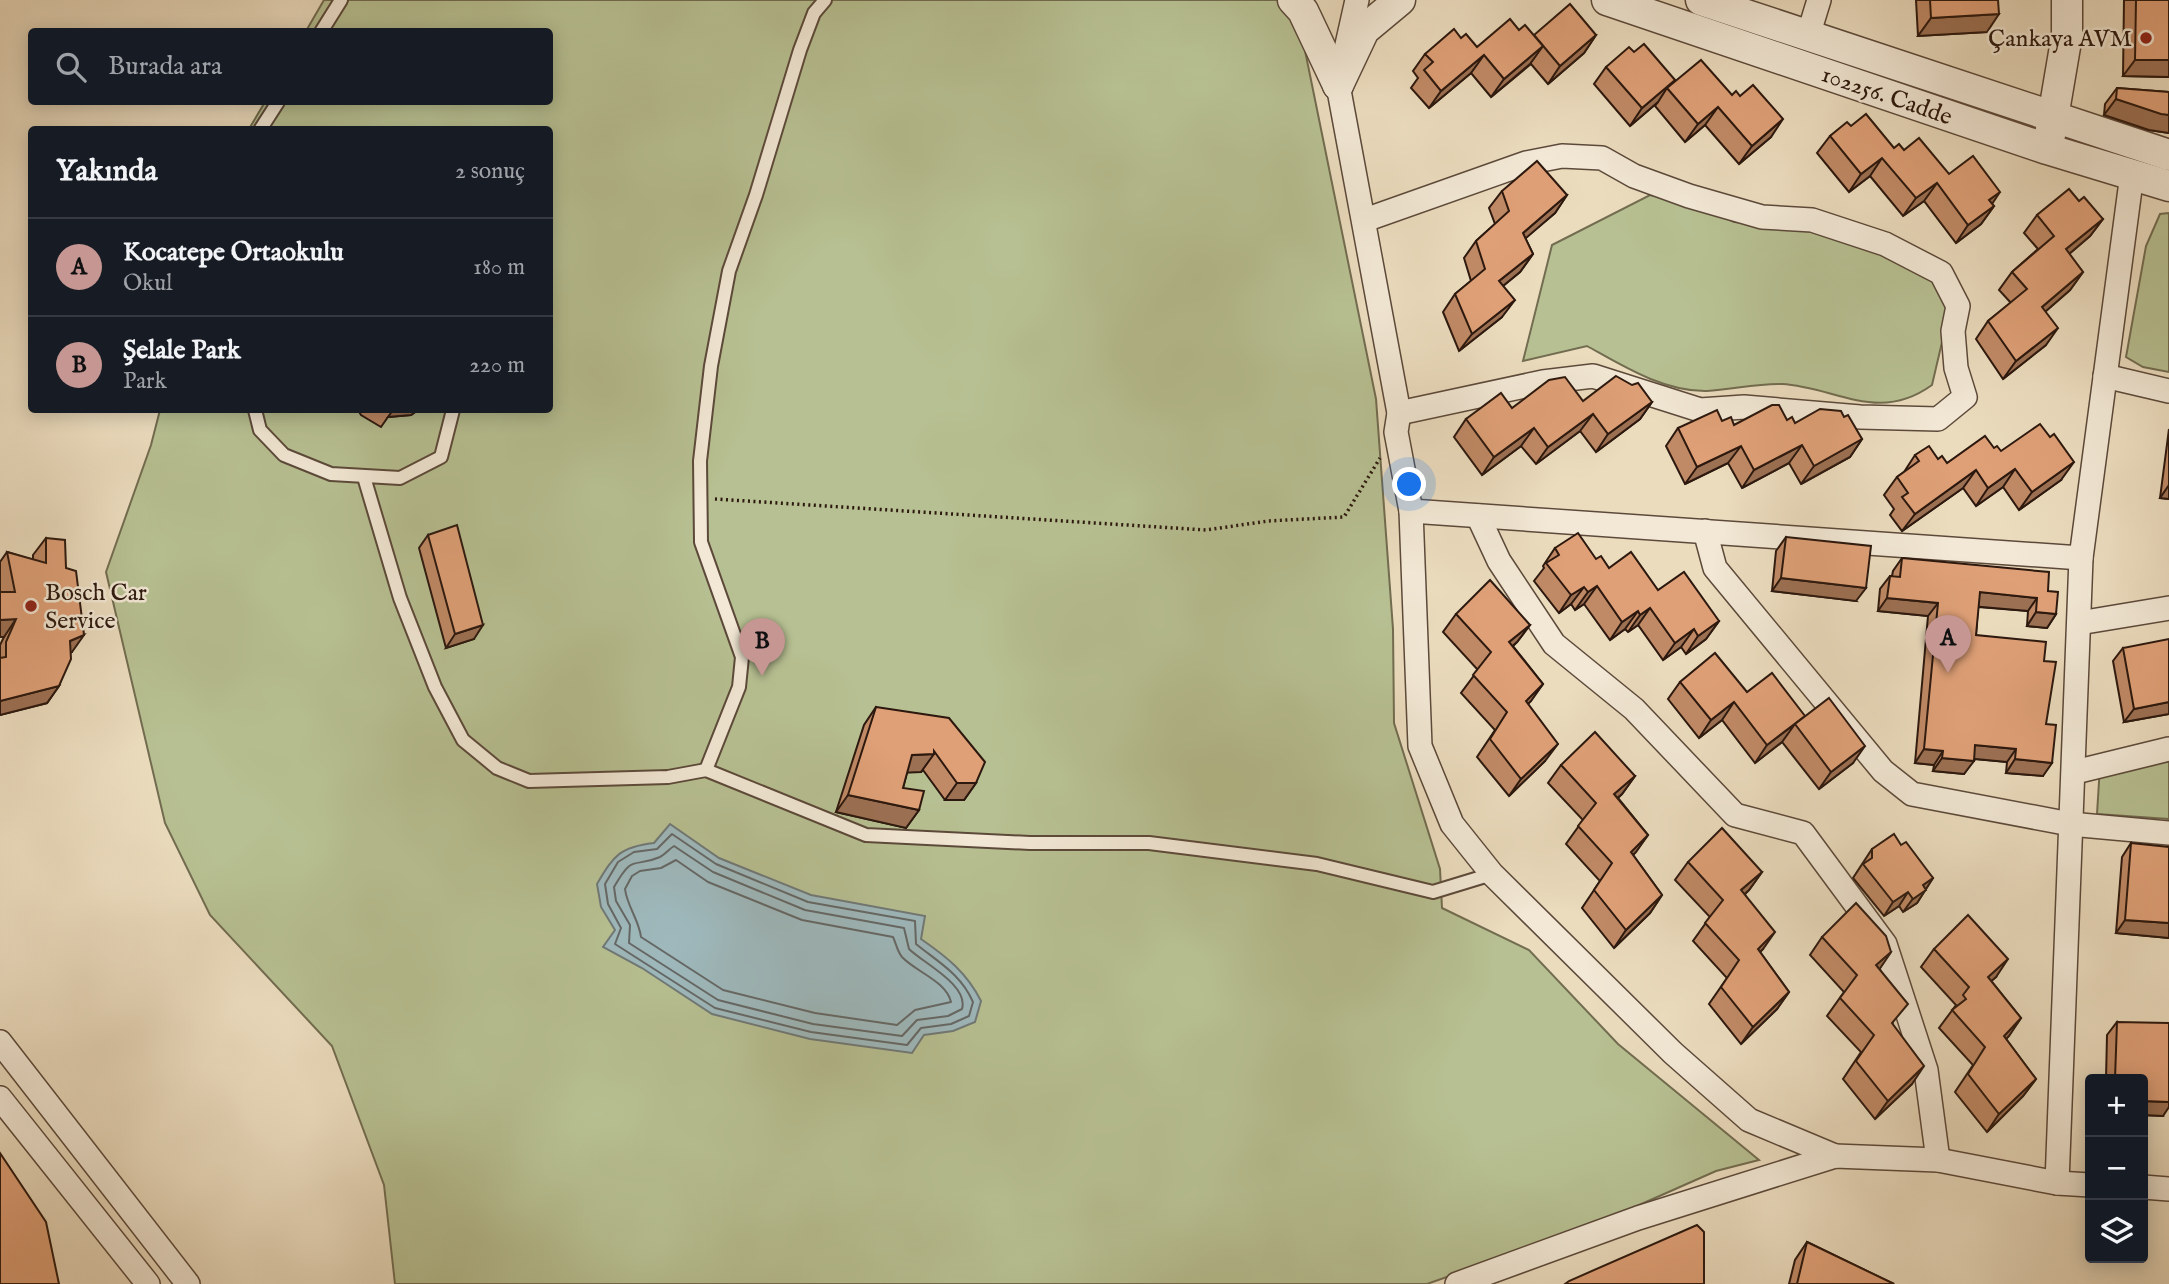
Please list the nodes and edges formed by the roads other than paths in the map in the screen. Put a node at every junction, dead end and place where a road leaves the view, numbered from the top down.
1 (341, 0) edge
2 (825, 0) edge
3 (1293, 0) edge
4 (1357, 0) edge
5 (1400, 0) edge
6 (1606, 0) edge
7 (1701, 0) edge
8 (1819, 0) edge
9 (2067, 0) edge
10 (324, 28) edge
11 (1808, 36) junction
12 (1338, 85) junction
13 (276, 105) edge
14 (2054, 115) junction
15 (263, 126) edge
16 (2047, 149) junction
17 (2169, 155) edge
18 (2132, 174) junction
19 (2169, 186) edge
20 (1365, 220) junction
21 (2105, 376) junction
22 (2169, 391) edge
23 (256, 413) edge
24 (452, 413) edge
25 (1398, 423) junction
26 (364, 477) junction
27 (1411, 511) junction
28 (1478, 516) junction
29 (1705, 531) junction
30 (2081, 558) junction
31 (2169, 608) edge
32 (2079, 623) junction
33 (2169, 749) edge
34 (706, 770) junction
35 (2075, 772) junction
36 (2070, 824) junction
37 (2169, 833) edge
38 (1492, 874) junction
39 (0, 1042) edge
40 (0, 1098) edge
41 (1835, 1156) junction
42 (1938, 1160) junction
43 (2057, 1183) junction
44 (2085, 1185) edge
45 (2148, 1187) edge
46 (2169, 1189) edge
47 (148, 1284) edge
48 (188, 1284) edge
49 (1457, 1284) edge

1 - 10 lane
2 - 34 lane
3 - 12 street
4 - 12 street
5 - 12 street
6 - 16 street, 102256. Cadde
7 - 11 street, 102256. Cadde
8 - 11 street
9 - 14 street
11 - 14 street, 102256. Cadde
12 - 20 street
13 - 15 lane
14 - 16 street
14 - 17 street, 102256. Cadde
16 - 18 street, 102256. Cadde
18 - 19 street, 102256. Cadde
18 - 21 street
20 - 25 street
20 - 25 street
21 - 22 street
21 - 30 street
23 - 26 lane
24 - 26 lane
25 - 27 street
26 - 34 lane
27 - 28 street
27 - 38 street
28 - 29 street
28 - 42 street
29 - 30 street
29 - 36 street
30 - 32 street
31 - 32 street
32 - 35 street
33 - 35 street
34 - 38 lane
35 - 36 street
36 - 37 street
36 - 43 street
38 - 41 street
39 - 48 street
40 - 47 street
41 - 42 street
41 - 49 street
42 - 43 street
43 - 44 street
45 - 46 street

